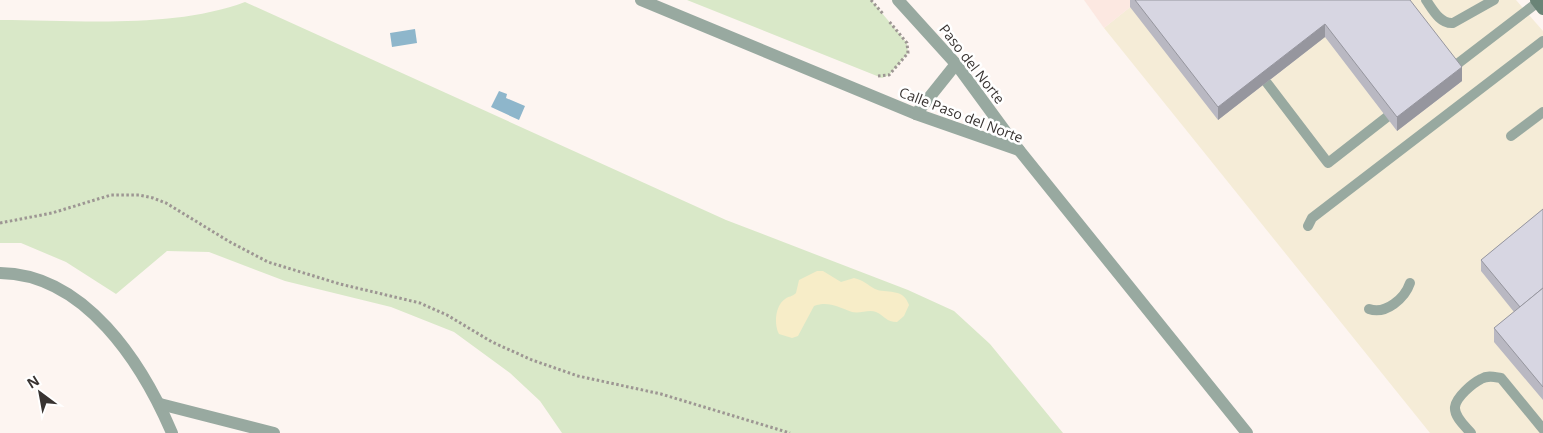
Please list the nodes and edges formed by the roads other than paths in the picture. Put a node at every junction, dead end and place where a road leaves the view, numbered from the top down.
1 (641, 0) edge
2 (898, 0) edge
3 (1426, 0) edge
4 (1494, 0) edge
5 (1539, 4) edge
6 (1543, 42) edge
7 (956, 64) junction
8 (1452, 68) edge
9 (1267, 83) edge
10 (1543, 112) edge
11 (916, 114) junction
12 (1387, 117) edge
13 (1511, 136) dead end
14 (1019, 150) junction
15 (1308, 226) dead end
16 (0, 273) edge
17 (1410, 282) dead end
18 (1369, 309) dead end
19 (160, 404) junction
20 (1543, 429) edge
21 (172, 433) edge
22 (274, 433) edge
23 (1247, 433) edge
24 (1471, 433) edge

1 - 11 street, Calle Paso del Norte
2 - 7 street, Paso del Norte
3 - 4 lane
5 - 8 lane
6 - 15 lane
7 - 11 street
7 - 14 street, Paso del Norte
9 - 12 lane
10 - 13 lane
11 - 14 street, Calle Paso del Norte
14 - 23 street, Calle Paso del Norte
16 - 19 street
17 - 18 lane
19 - 21 street
19 - 22 street
20 - 24 lane

